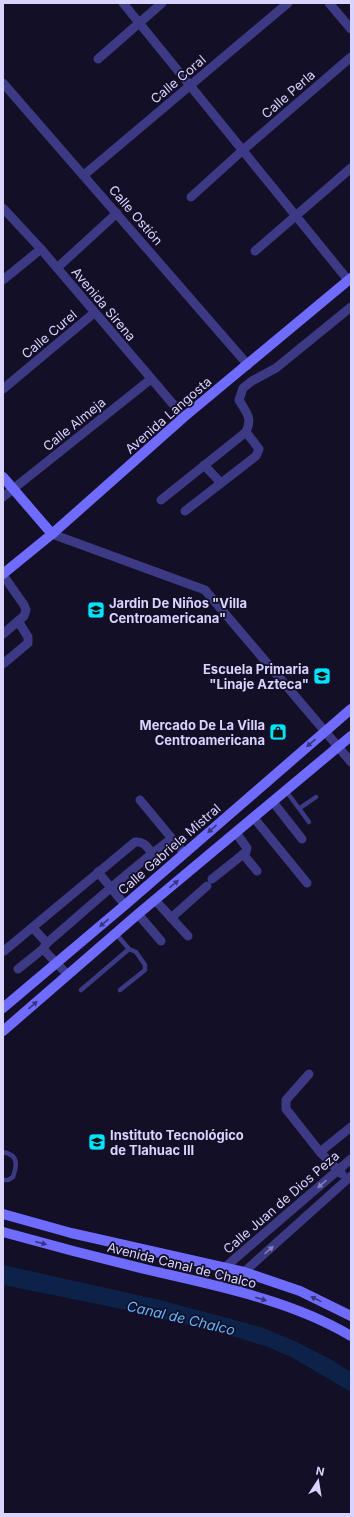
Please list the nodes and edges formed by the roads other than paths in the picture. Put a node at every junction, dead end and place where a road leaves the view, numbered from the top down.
1 (123, 3) edge
2 (162, 3) edge
3 (288, 3) edge
4 (329, 3) edge
5 (139, 23) junction
6 (351, 29) edge
7 (351, 57) edge
8 (98, 59) dead end
9 (3, 83) edge
10 (189, 86) junction
11 (243, 150) junction
12 (351, 168) edge
13 (84, 175) junction
14 (191, 197) dead end
15 (3, 208) edge
16 (118, 213) junction
17 (296, 215) junction
18 (41, 249) junction
19 (255, 251) dead end
20 (57, 268) junction
21 (350, 279) edge
22 (3, 280) edge
23 (351, 307) edge
24 (94, 313) junction
25 (248, 365) junction
26 (151, 379) junction
27 (3, 389) edge
28 (184, 418) junction
29 (246, 432) junction
30 (204, 465) junction
31 (3, 477) edge
32 (221, 482) junction
33 (13, 489) junction
34 (3, 497) edge
35 (161, 500) dead end
36 (185, 511) dead end
37 (52, 534) junction
38 (3, 575) edge
39 (18, 621) junction
40 (3, 634) edge
41 (3, 664) edge
42 (351, 709) edge
43 (324, 732) junction
44 (351, 736) edge
45 (338, 747) junction
46 (351, 762) edge
47 (286, 791) junction
48 (316, 796) dead end
49 (140, 800) dead end
50 (273, 802) junction
51 (300, 808) junction
52 (254, 818) junction
53 (309, 822) dead end
54 (236, 833) junction
55 (171, 839) junction
56 (302, 839) dead end
57 (152, 853) junction
58 (184, 853) junction
59 (243, 854) junction
60 (257, 871) dead end
61 (98, 872) junction
62 (307, 883) dead end
63 (111, 888) junction
64 (155, 900) junction
65 (125, 905) junction
66 (138, 914) junction
67 (171, 918) junction
68 (33, 928) junction
69 (116, 934) junction
70 (188, 936) dead end
71 (161, 941) dead end
72 (45, 946) junction
73 (129, 949) junction
74 (4, 951) dead end
75 (56, 962) junction
76 (18, 969) dead end
77 (68, 975) junction
78 (81, 990) dead end
79 (120, 990) dead end
80 (3, 1008) edge
81 (3, 1031) edge
82 (309, 1074) dead end
83 (351, 1127) edge
84 (3, 1152) edge
85 (320, 1152) junction
86 (351, 1158) edge
87 (338, 1170) junction
88 (3, 1180) edge
89 (349, 1180) edge
90 (3, 1214) edge
91 (3, 1232) edge
92 (225, 1268) junction
93 (244, 1272) junction
94 (219, 1286) junction
95 (237, 1291) junction
96 (351, 1316) edge
97 (351, 1336) edge

1 - 5 street
2 - 5 street
3 - 10 street, Calle Coral
4 - 6 street
5 - 8 street
5 - 10 street
7 - 11 street, Calle Perla
9 - 13 street, Calle Ostión
10 - 11 street
10 - 13 street, Calle Coral
11 - 14 street, Calle Perla
11 - 17 street
12 - 17 street
13 - 16 street, Calle Ostión
15 - 18 street, Avenida Sirena
16 - 20 street
16 - 25 street, Calle Ostión
17 - 19 street
17 - 21 street
18 - 20 street, Avenida Sirena
18 - 22 street
20 - 24 street, Avenida Sirena
21 - 25 street, Avenida Langosta
23 - 29 street
24 - 26 street, Avenida Sirena
24 - 27 street, Calle Curel
25 - 28 street, Avenida Langosta
26 - 28 street, Avenida Sirena
26 - 33 street, Calle Almeja
28 - 37 street, Avenida Langosta
29 - 30 street
29 - 32 street
30 - 32 street
30 - 35 street
31 - 33 street
32 - 36 street
33 - 34 street, Calle Almeja
33 - 37 street
37 - 38 street, Avenida Langosta
37 - 43 street
38 - 39 street
39 - 40 street
39 - 41 street
42 - 43 street, Calle Gabriela Mistral
43 - 45 street
43 -> 58 street, Calle Gabriela Mistral
44 - 45 street
45 - 46 street
45 - 47 street
47 - 50 street
47 - 51 lane
48 - 51 lane
49 - 55 street
50 - 52 street
50 - 56 street
51 - 53 lane
52 - 54 street
52 - 62 street
54 - 59 street
64 -> 54 street
55 - 57 street
55 - 58 street
57 - 61 street
57 - 63 street
58 - 65 street, Calle Gabriela Mistral
59 - 60 street
59 - 67 street
61 - 63 street
61 - 68 street
63 - 65 street
63 - 72 street
64 - 66 street
64 - 67 street
65 -> 75 street, Calle Gabriela Mistral
66 - 69 street
66 - 71 street
67 - 70 street
68 - 72 street
68 - 74 street
69 - 73 lane
69 - 77 street
72 - 75 street
72 - 76 street
73 - 78 lane
73 - 79 lane
75 - 77 street
75 - 80 street, Calle Gabriela Mistral
81 -> 77 street
82 - 85 street
83 - 85 street
84 - 88 lane
85 - 87 street
86 - 87 street, Calle Juan de Dios Peza
87 - 89 street
87 -> 92 street, Calle Juan de Dios Peza
93 -> 89 street, Calle Juan de Dios Peza
90 - 92 street, Avenida Canal de Chalco
91 -> 94 street, Avenida Canal de Chalco
92 - 93 street, Avenida Canal de Chalco
92 - 94 street, Calle Juan de Dios Peza
93 - 95 street, Calle Juan de Dios Peza
96 -> 93 street, Avenida Canal de Chalco
94 - 95 street, Avenida Canal de Chalco
95 -> 97 street, Avenida Canal de Chalco

